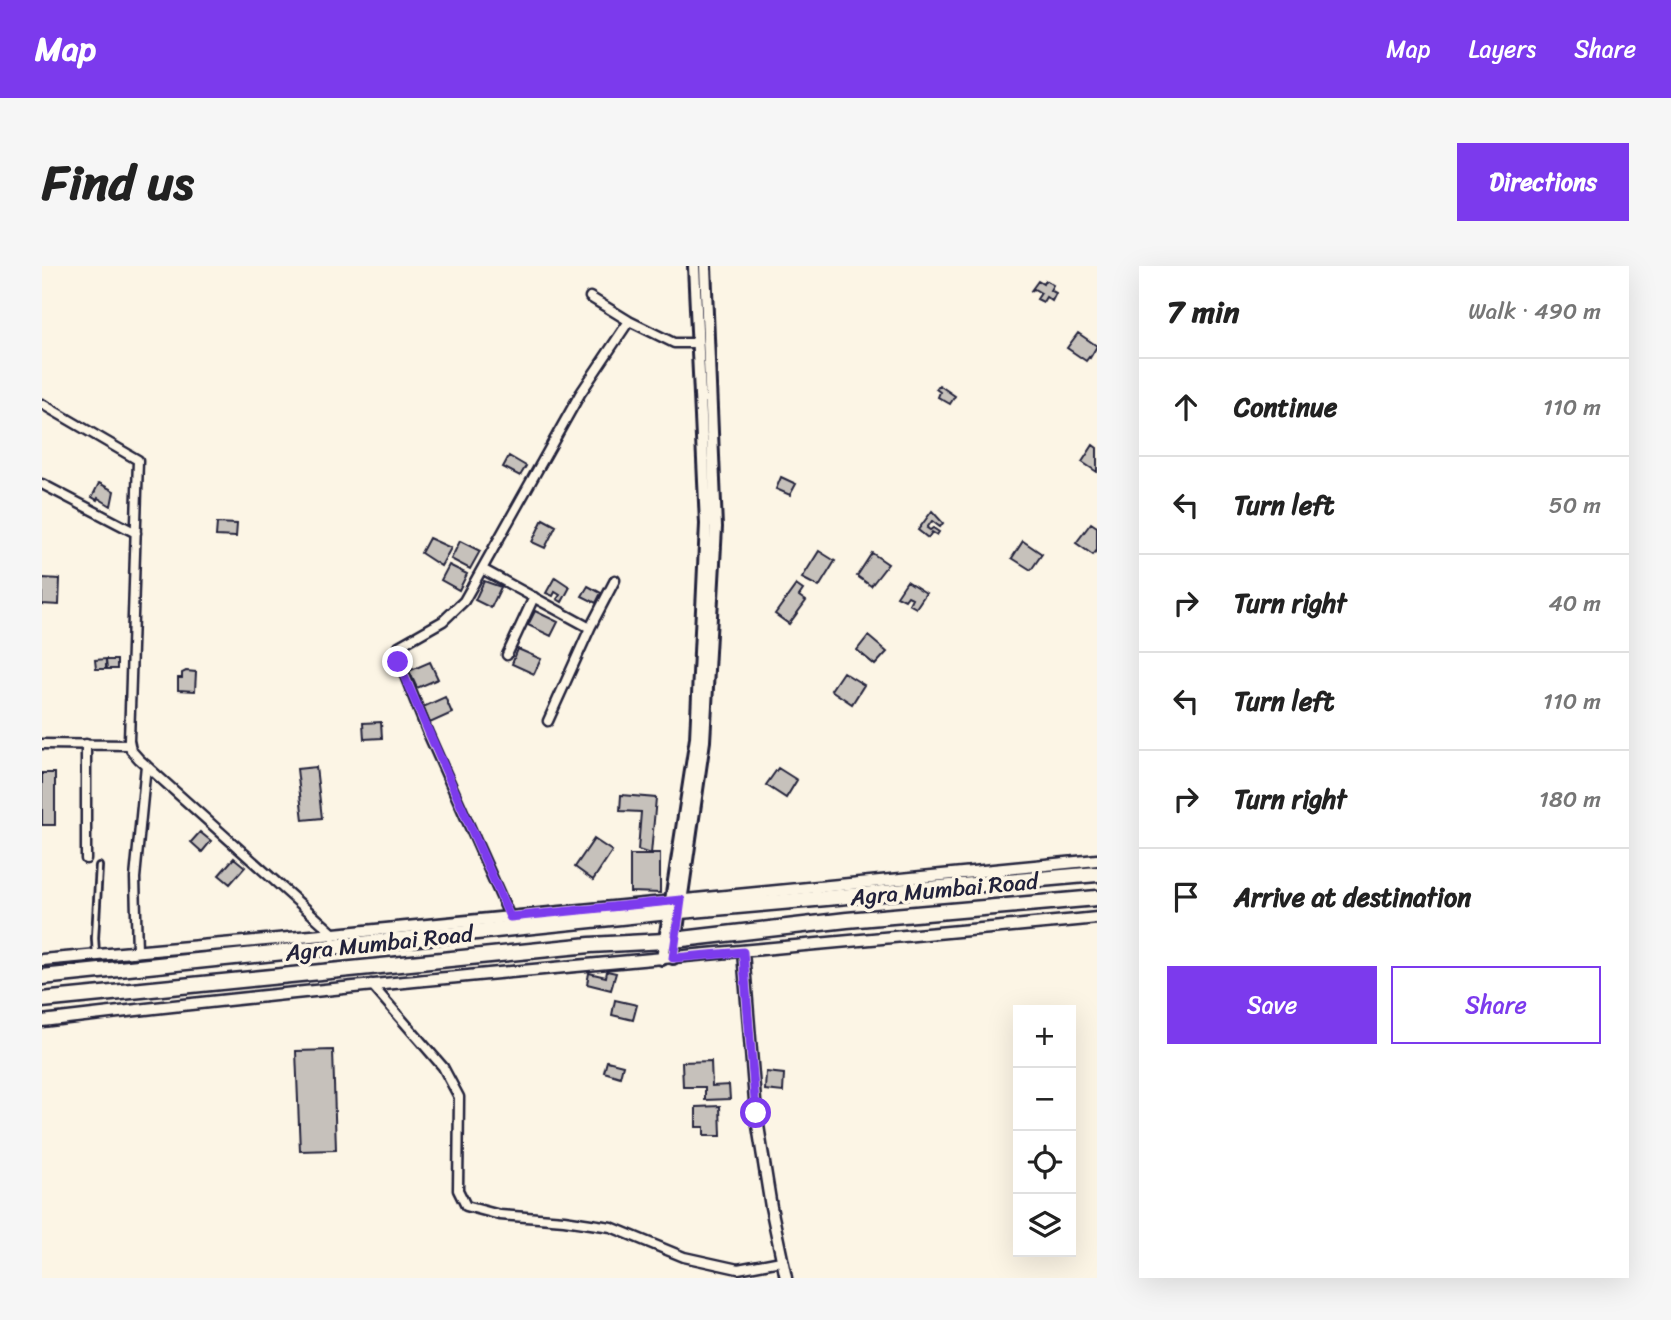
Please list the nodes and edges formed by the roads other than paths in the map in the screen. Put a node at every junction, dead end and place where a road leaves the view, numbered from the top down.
1 (694, 266) edge
2 (705, 266) edge
3 (590, 297) dead end
4 (629, 321) junction
5 (698, 343) junction
6 (42, 404) edge
7 (42, 484) edge
8 (136, 533) junction
9 (482, 569) junction
10 (615, 580) dead end
11 (534, 597) junction
12 (590, 628) junction
13 (508, 655) dead end
14 (548, 721) dead end
15 (42, 744) edge
16 (86, 744) junction
17 (130, 745) junction
18 (146, 765) junction
19 (86, 859) dead end
20 (1097, 860) edge
21 (99, 866) dead end
22 (1097, 874) edge
23 (1097, 898) edge
24 (675, 906) junction
25 (510, 917) junction
26 (1097, 918) edge
27 (334, 934) junction
28 (670, 941) junction
29 (138, 951) junction
30 (743, 952) junction
31 (96, 955) junction
32 (667, 958) junction
33 (42, 960) edge
34 (42, 977) edge
35 (371, 984) junction
36 (42, 1000) edge
37 (42, 1021) edge
38 (781, 1261) junction
39 (786, 1278) edge

1 - 5 main road
2 - 24 main road
3 - 4 street
4 - 5 street
4 - 9 street
5 - 24 main road
6 - 8 street
7 - 8 street
8 - 17 street
9 - 11 street
9 - 25 street
10 - 12 street
11 - 12 street
11 - 13 street
12 - 14 street
15 - 16 street
16 - 17 street
16 - 19 street
17 - 18 street
18 - 27 street
18 - 29 street
20 - 24 street
21 - 31 lane
22 - 24 highway, Agra Mumbai Road
23 - 28 highway, Agra Mumbai Road
24 - 25 street
24 - 28 main road
24 - 34 highway, Agra Mumbai Road
25 - 27 street
26 - 30 street
27 - 29 street
28 - 32 main road
28 - 36 highway, Agra Mumbai Road
29 - 31 street
30 - 32 street
30 - 38 street
31 - 33 street
32 - 35 street
35 - 37 street
35 - 38 street
38 - 39 street

